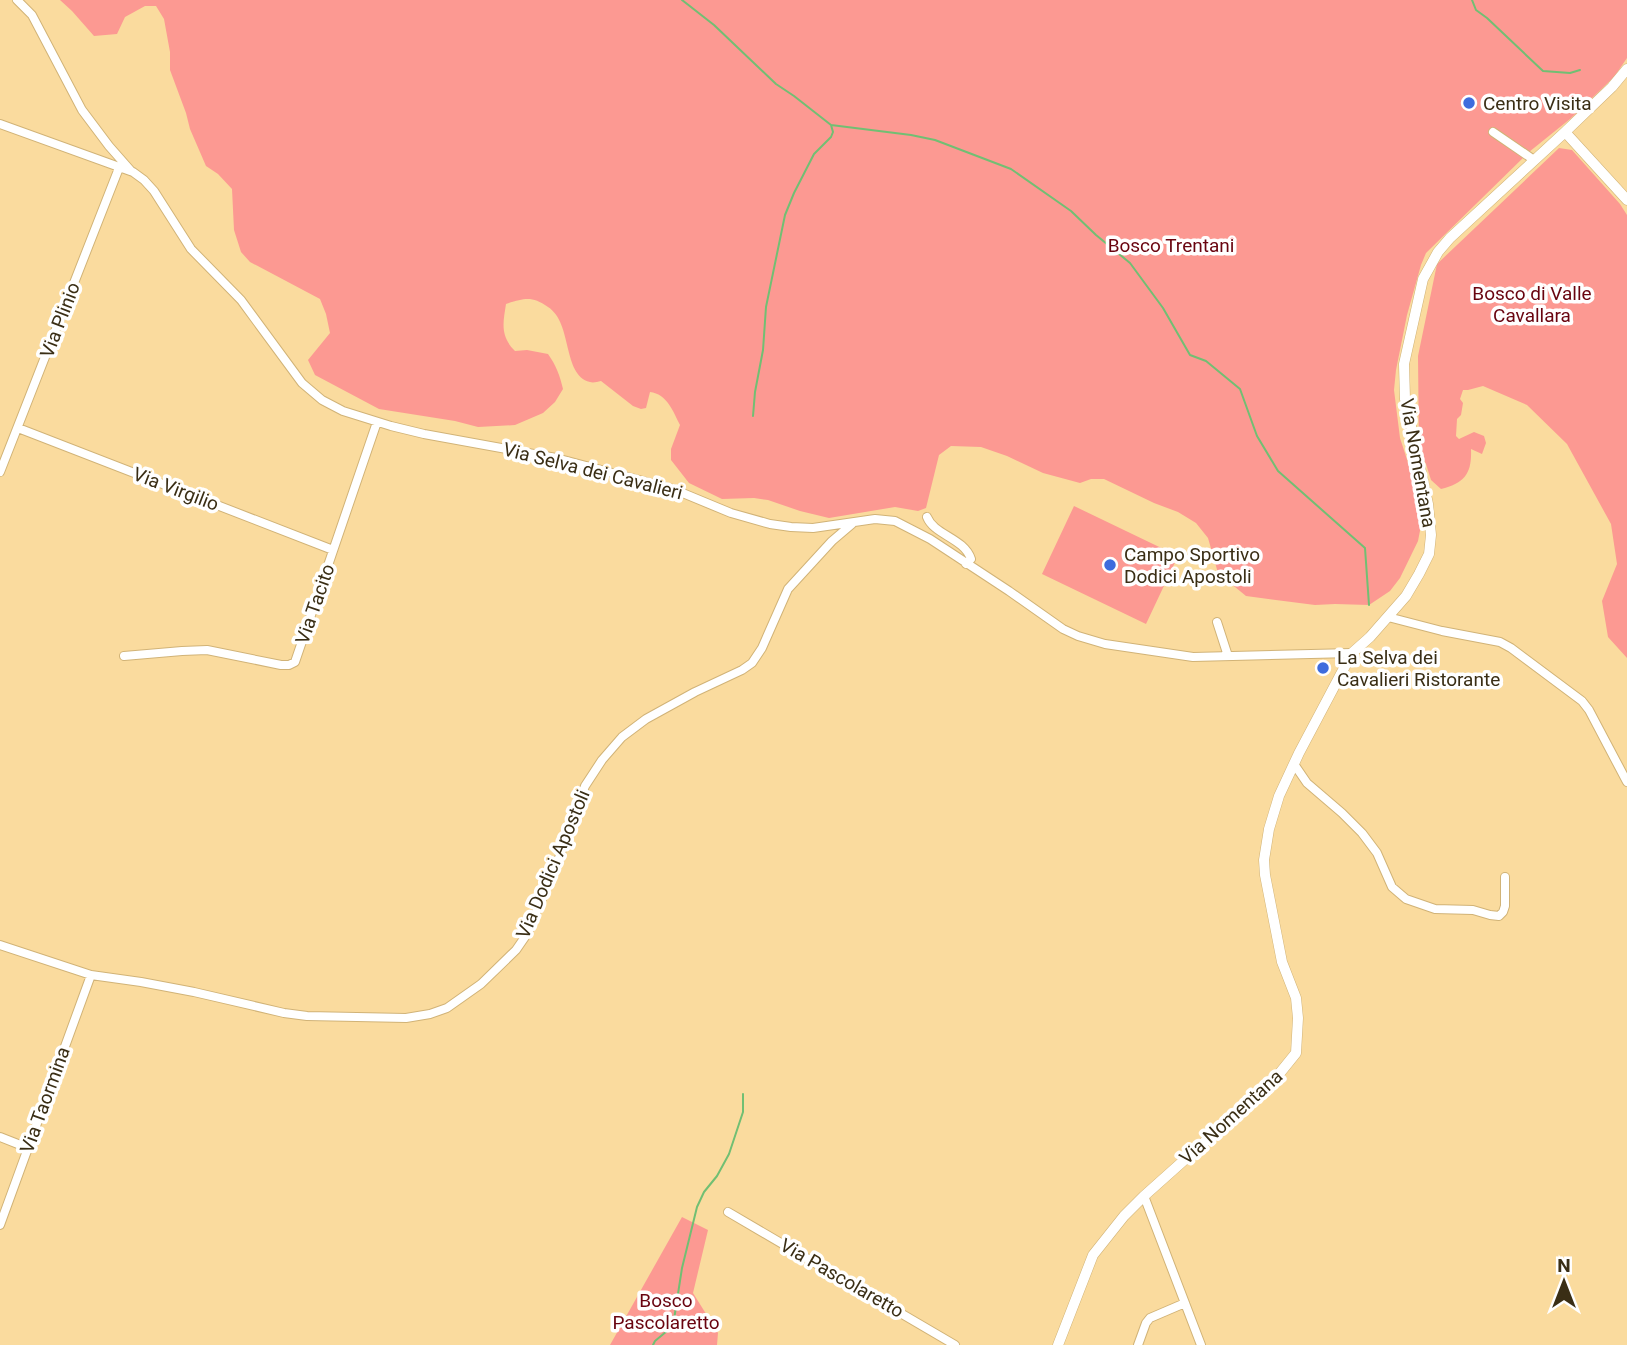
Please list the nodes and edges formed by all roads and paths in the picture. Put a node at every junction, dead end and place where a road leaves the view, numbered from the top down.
1 (18, 0) edge
2 (25, 0) edge
3 (33, 15) junction
4 (1627, 69) edge
5 (0, 124) edge
6 (1493, 132) dead end
7 (1565, 132) junction
8 (1534, 160) junction
9 (119, 168) junction
10 (133, 172) junction
11 (1627, 200) edge
12 (377, 422) junction
13 (18, 428) junction
14 (0, 472) edge
15 (927, 517) dead end
16 (855, 522) junction
17 (333, 550) junction
18 (967, 564) junction
19 (1388, 617) junction
20 (1217, 622) dead end
21 (1352, 653) junction
22 (124, 656) dead end
23 (1228, 656) junction
24 (1294, 764) junction
25 (1627, 782) edge
26 (1505, 877) dead end
27 (0, 945) edge
28 (91, 975) junction
29 (0, 1137) edge
30 (28, 1148) junction
31 (1144, 1196) junction
32 (728, 1212) dead end
33 (0, 1225) edge
34 (1185, 1303) junction
35 (955, 1345) edge
36 (1058, 1345) edge
37 (1139, 1345) edge
38 (1201, 1345) edge

1 - 3 street
2 - 3 street, Via Selva dei Cavalieri
3 - 10 street, Via Selva dei Cavalieri
4 - 7 main road, Via Nomentana
5 - 9 street
6 - 8 street
7 - 8 main road, Via Nomentana
7 - 11 main road
8 - 19 main road, Via Nomentana
9 - 10 street
9 - 13 street, Via Plinio
10 - 12 street, Via Selva dei Cavalieri
12 - 16 street, Via Selva dei Cavalieri
12 - 17 street, Via Tacito
13 - 14 street, Via Plinio
13 - 17 street, Via Virgilio
15 - 18 street
16 - 18 street, Via Selva dei Cavalieri
16 - 28 street, Via Dodici Apostoli
17 - 22 street, Via Tacito
18 - 23 street, Via Selva dei Cavalieri
19 - 21 main road, Via Nomentana
19 - 25 street
20 - 23 street
21 - 23 street, Via Selva dei Cavalieri
21 - 24 main road, Via Nomentana
24 - 26 street
24 - 31 main road, Via Nomentana
27 - 28 street, Via Dodici Apostoli
28 - 30 street, Via Taormina
29 - 30 street
30 - 33 street, Via Taormina
31 - 34 street
31 - 36 main road, Via Nomentana
32 - 35 street, Via Pascolaretto
34 - 37 street
34 - 38 street

